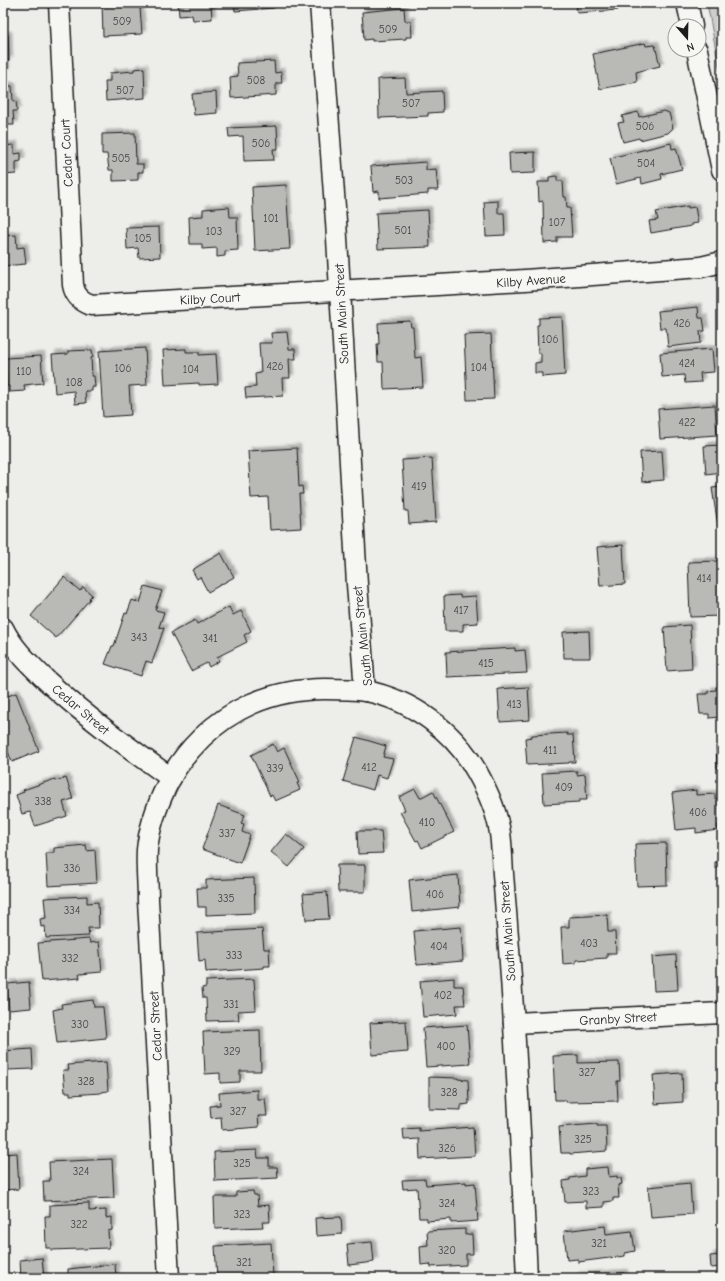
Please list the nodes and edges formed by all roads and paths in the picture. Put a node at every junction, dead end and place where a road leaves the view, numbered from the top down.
1 (58, 3) edge
2 (320, 3) edge
3 (687, 3) edge
4 (690, 18) edge
5 (699, 58) edge
6 (722, 170) edge
7 (722, 262) edge
8 (339, 291) junction
9 (81, 301) joint
10 (3, 628) edge
11 (365, 691) junction
12 (171, 778) junction
13 (722, 1013) edge
14 (514, 1023) junction
15 (169, 1278) edge
16 (527, 1278) edge

1 - 9 street, Cedar Court
2 - 8 street, South Main Street
3 - 4 street
5 - 6 street
7 - 8 street, Kilby Avenue
8 - 9 street, Kilby Court
8 - 11 street, South Main Street
10 - 12 street, Cedar Street
11 - 12 street, Cedar Street
11 - 14 street, South Main Street
12 - 15 street, Cedar Street
13 - 14 street, Granby Street
14 - 16 street, South Main Street

